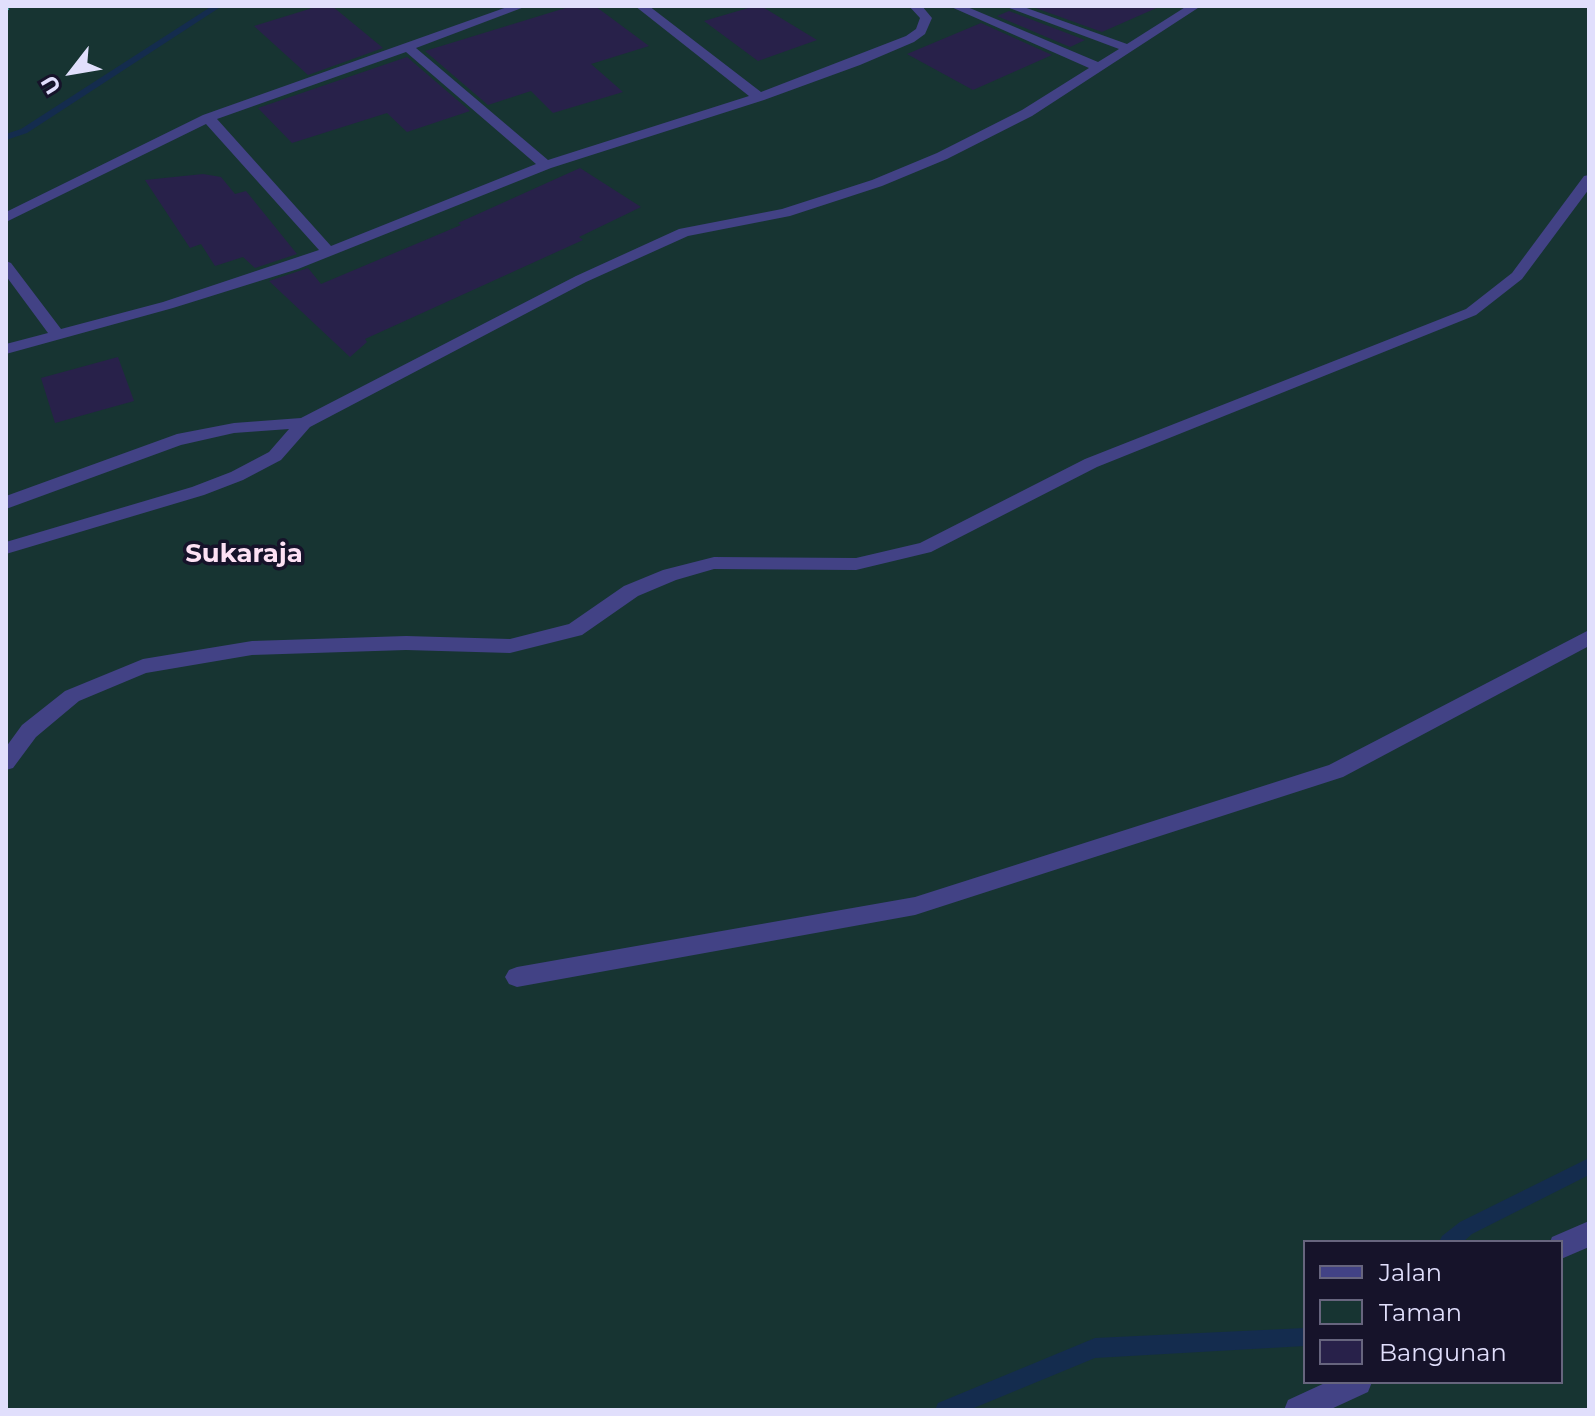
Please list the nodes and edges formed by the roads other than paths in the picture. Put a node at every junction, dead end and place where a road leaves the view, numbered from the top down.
1 (521, 6) edge
2 (641, 6) edge
3 (915, 6) edge
4 (955, 6) edge
5 (1010, 6) edge
6 (1195, 6) edge
7 (409, 48) junction
8 (1130, 49) junction
9 (1101, 68) junction
10 (759, 97) junction
11 (208, 118) junction
12 (546, 165) junction
13 (1589, 179) edge
14 (6, 218) edge
15 (329, 252) junction
16 (6, 266) edge
17 (57, 334) junction
18 (6, 349) edge
19 (304, 423) junction
20 (6, 503) edge
21 (6, 548) edge
22 (1589, 637) edge
23 (6, 762) edge
24 (517, 977) dead end
25 (1589, 1234) edge
26 (1563, 1245) edge
27 (1354, 1384) edge
28 (1298, 1410) edge

1 - 7 street
2 - 10 street
3 - 10 street
4 - 9 street
5 - 8 street
6 - 8 street
7 - 11 street
7 - 12 street
8 - 9 street
9 - 19 street
10 - 12 street
11 - 14 street
11 - 15 street
12 - 15 street
13 - 23 street
15 - 17 street
16 - 17 street
17 - 18 street
19 - 20 street
19 - 21 street
22 - 24 street
25 - 26 street
27 - 28 street

